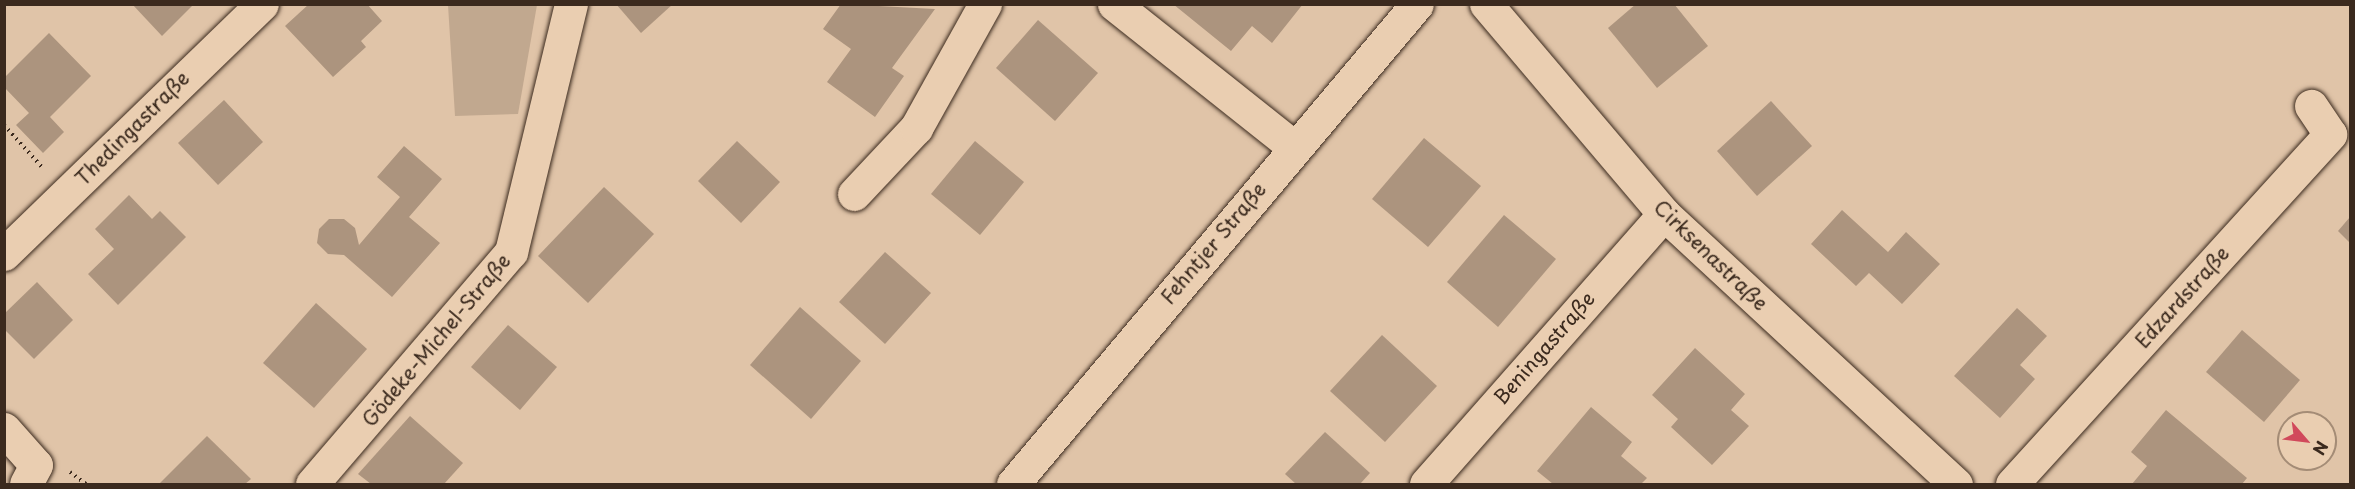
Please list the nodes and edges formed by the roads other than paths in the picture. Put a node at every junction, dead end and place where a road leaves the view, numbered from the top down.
1 (262, 4) edge
2 (571, 4) edge
3 (986, 4) edge
4 (1114, 4) edge
5 (1417, 4) edge
6 (1486, 4) edge
7 (2311, 106) dead end
8 (1294, 147) junction
9 (854, 194) dead end
10 (1664, 213) junction
11 (4, 254) edge
12 (4, 429) edge
13 (27, 484) edge
14 (312, 484) edge
15 (1013, 484) edge
16 (1425, 484) edge
17 (1956, 484) edge
18 (2012, 484) edge

1 - 11 street, Thedingastraße
2 - 14 street, Gödeke-Michel-Straße
3 - 9 street
4 - 8 street
5 - 8 street, Fehntjer Straße
6 - 10 street, Cirksenastraße
7 - 18 street, Edzardstraße
8 - 15 street, Fehntjer Straße
10 - 16 street, Beningastraße
10 - 17 street, Cirksenastraße
12 - 13 street

